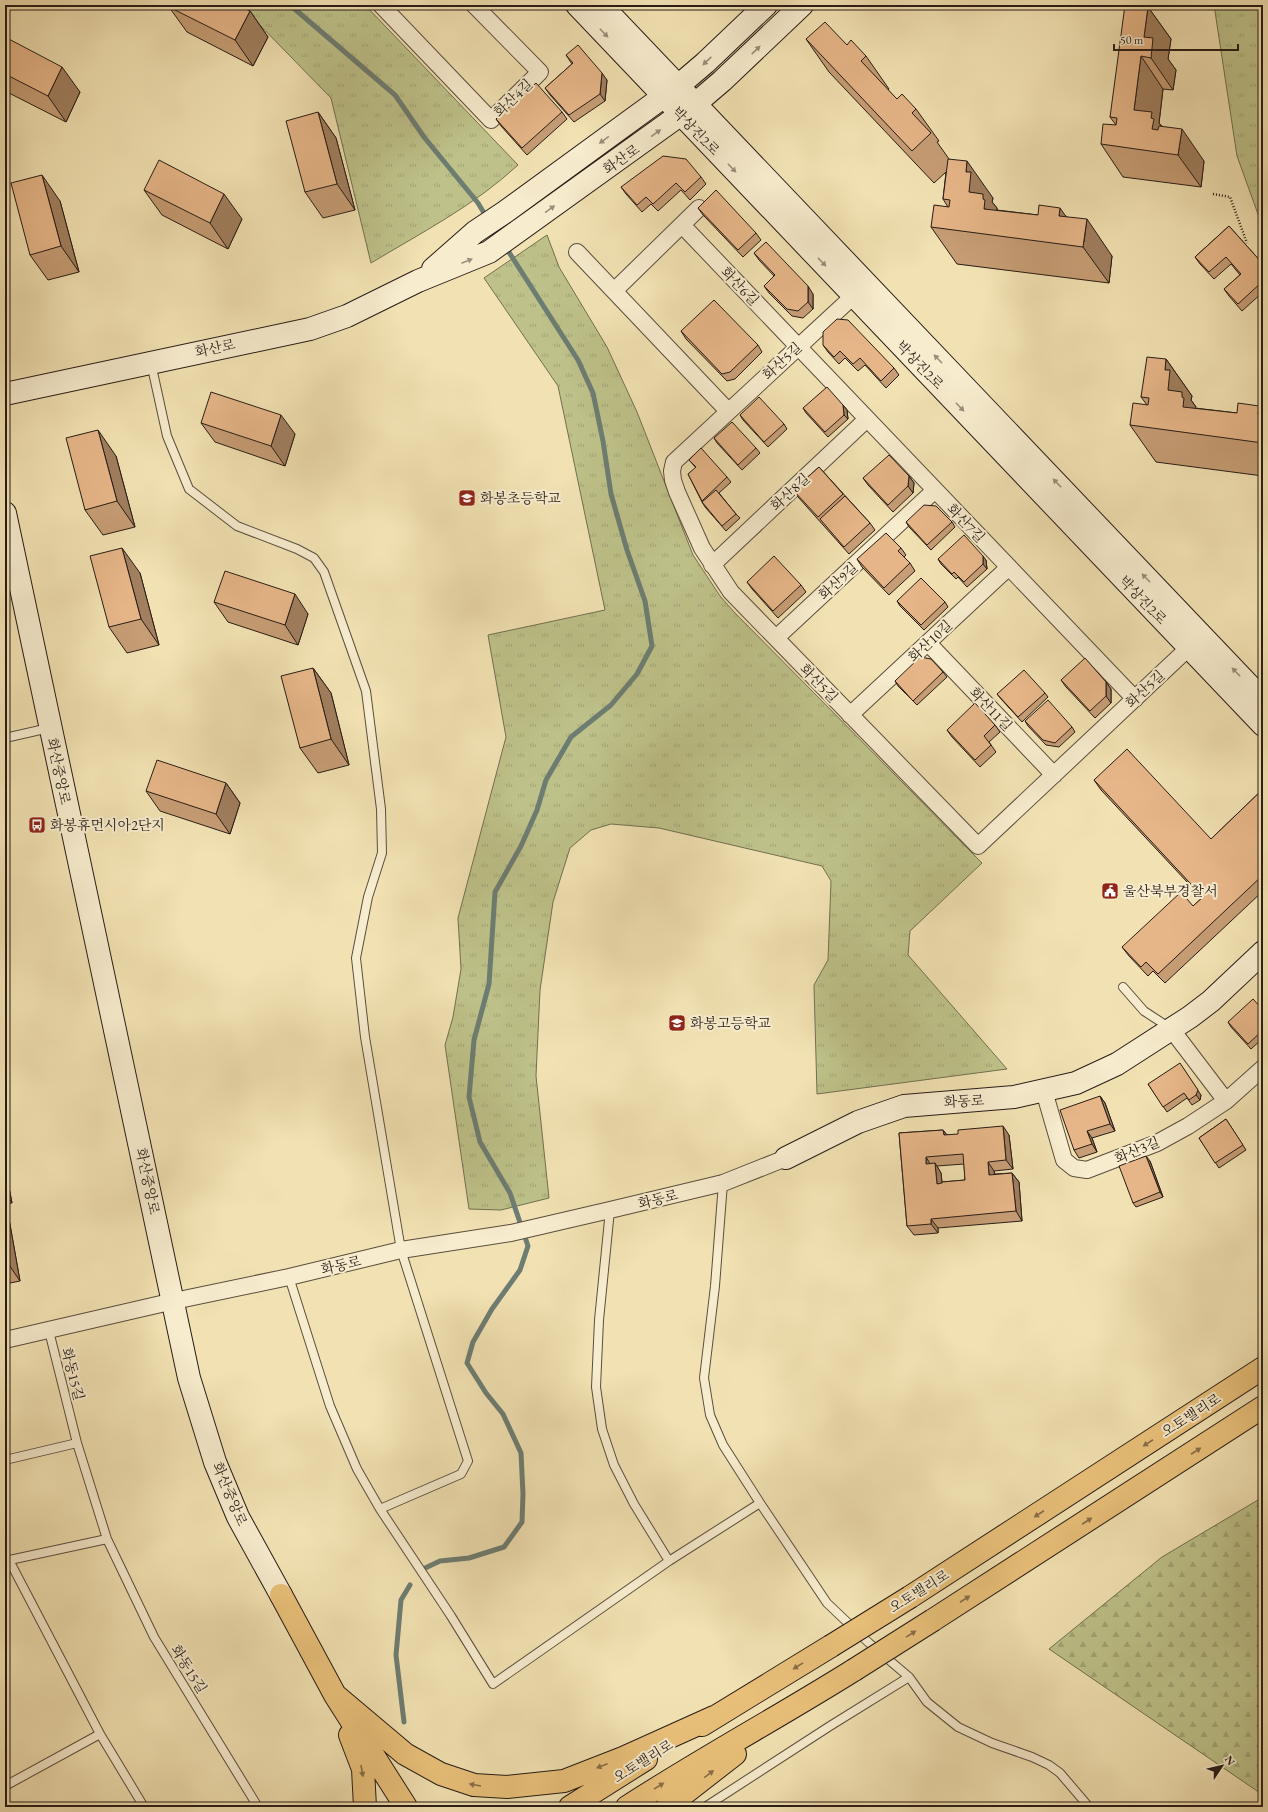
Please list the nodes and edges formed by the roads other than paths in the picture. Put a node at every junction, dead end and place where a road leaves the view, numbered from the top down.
1 (474, 5) edge
2 (577, 5) edge
3 (601, 5) edge
4 (766, 5) edge
5 (802, 5) edge
6 (388, 8) edge
7 (671, 91) junction
8 (688, 110) junction
9 (699, 208) edge
10 (682, 225) junction
11 (577, 252) dead end
12 (418, 281) junction
13 (860, 289) junction
14 (614, 291) junction
15 (798, 347) junction
16 (151, 362) junction
17 (5, 394) edge
18 (728, 411) junction
19 (867, 419) junction
20 (935, 490) junction
21 (5, 512) edge
22 (712, 565) junction
23 (1009, 567) junction
24 (776, 638) junction
25 (1195, 642) junction
26 (928, 643) junction
27 (1135, 699) junction
28 (1263, 700) edge
29 (850, 715) junction
30 (1263, 725) edge
31 (50, 727) junction
32 (5, 738) edge
33 (1054, 775) junction
34 (1263, 952) edge
35 (1123, 986) dead end
36 (1172, 1030) junction
37 (1263, 1068) edge
38 (1044, 1092) junction
39 (1226, 1101) junction
40 (786, 1158) joint
41 (723, 1183) junction
42 (610, 1210) junction
43 (401, 1250) junction
44 (289, 1277) junction
45 (174, 1301) junction
46 (49, 1331) junction
47 (5, 1340) edge
48 (1263, 1368) edge
49 (1263, 1407) edge
50 (77, 1443) junction
51 (5, 1460) edge
52 (760, 1503) junction
53 (380, 1509) junction
54 (107, 1538) junction
55 (7, 1560) edge
56 (669, 1562) junction
57 (281, 1595) joint
58 (909, 1677) junction
59 (335, 1695) junction
60 (801, 1703) junction
61 (714, 1717) junction
62 (100, 1734) junction
63 (5, 1786) edge
64 (144, 1807) edge
65 (258, 1807) edge
66 (365, 1807) edge
67 (406, 1807) edge
68 (570, 1807) edge
69 (627, 1807) edge
70 (667, 1807) edge
71 (705, 1807) edge
72 (1089, 1807) edge

1 - 6 street, 화산4길
2 -> 7 street, 박상진2로
3 - 7 street, 박상진2로
4 -> 7 street, 화산로
8 -> 5 street, 화산로
7 - 8 street, 박상진2로
7 -> 12 street, 화산로
12 -> 8 street, 화산로
8 - 13 street, 박상진2로
9 - 10 street
10 - 14 street
10 - 15 street, 화산6길
11 - 14 street
12 - 16 street, 화산로
13 - 15 street, 화산5길
13 - 25 street, 박상진2로
14 - 18 street
15 - 18 street, 화산5길
15 - 19 street, 화산7길
16 - 17 street, 화산로
16 - 43 lane
18 - 22 street, 화산5길
19 - 20 street, 화산7길
19 - 22 street, 화산8길
20 - 23 street, 화산7길
20 - 24 street, 화산9길
21 - 31 street, 화산중앙로
22 - 24 street, 화산5길
23 - 26 street, 화산10길
23 - 27 street, 화산7길
24 - 29 street, 화산5길
25 - 27 street, 화산5길
28 -> 25 street, 박상진2로
25 - 30 street, 박상진2로
26 - 29 street, 화산10길
26 - 33 street, 화산11길
27 - 33 street, 화산5길
29 - 33 street, 화산5길
31 - 32 lane
31 - 45 street, 화산중앙로
34 - 36 street, 화동로
35 - 36 lane
36 - 38 street, 화동로
36 - 39 street
37 - 39 street, 화산3길
38 - 39 street, 화산3길
38 - 40 street, 화동로
40 - 41 street, 화동로
41 - 42 street, 화동로
41 - 52 lane
42 - 43 street, 화동로
42 - 56 lane
43 - 44 street, 화동로
43 - 53 lane
44 - 45 street, 화동로
44 - 53 lane
45 - 46 street, 화동로
45 - 57 street, 화산중앙로
46 - 47 street, 화동로
46 - 50 lane, 화동15길
48 -> 61 highway, 오토밸리로, bridge
60 -> 49 highway, bridge
50 - 51 lane
50 - 54 lane, 화동15길
52 - 56 lane
52 - 58 lane
53 - 56 lane
54 - 55 lane
54 - 65 lane, 화동15길
55 - 62 lane
57 - 59 highway, 화산중앙로
58 - 71 lane
58 - 72 lane
61 -> 59 highway
59 -> 66 highway
59 - 67 highway, 화산중앙로
69 -> 60 highway
70 -> 60 highway
61 - 68 highway, 오토밸리로
62 - 63 lane
62 - 64 lane

